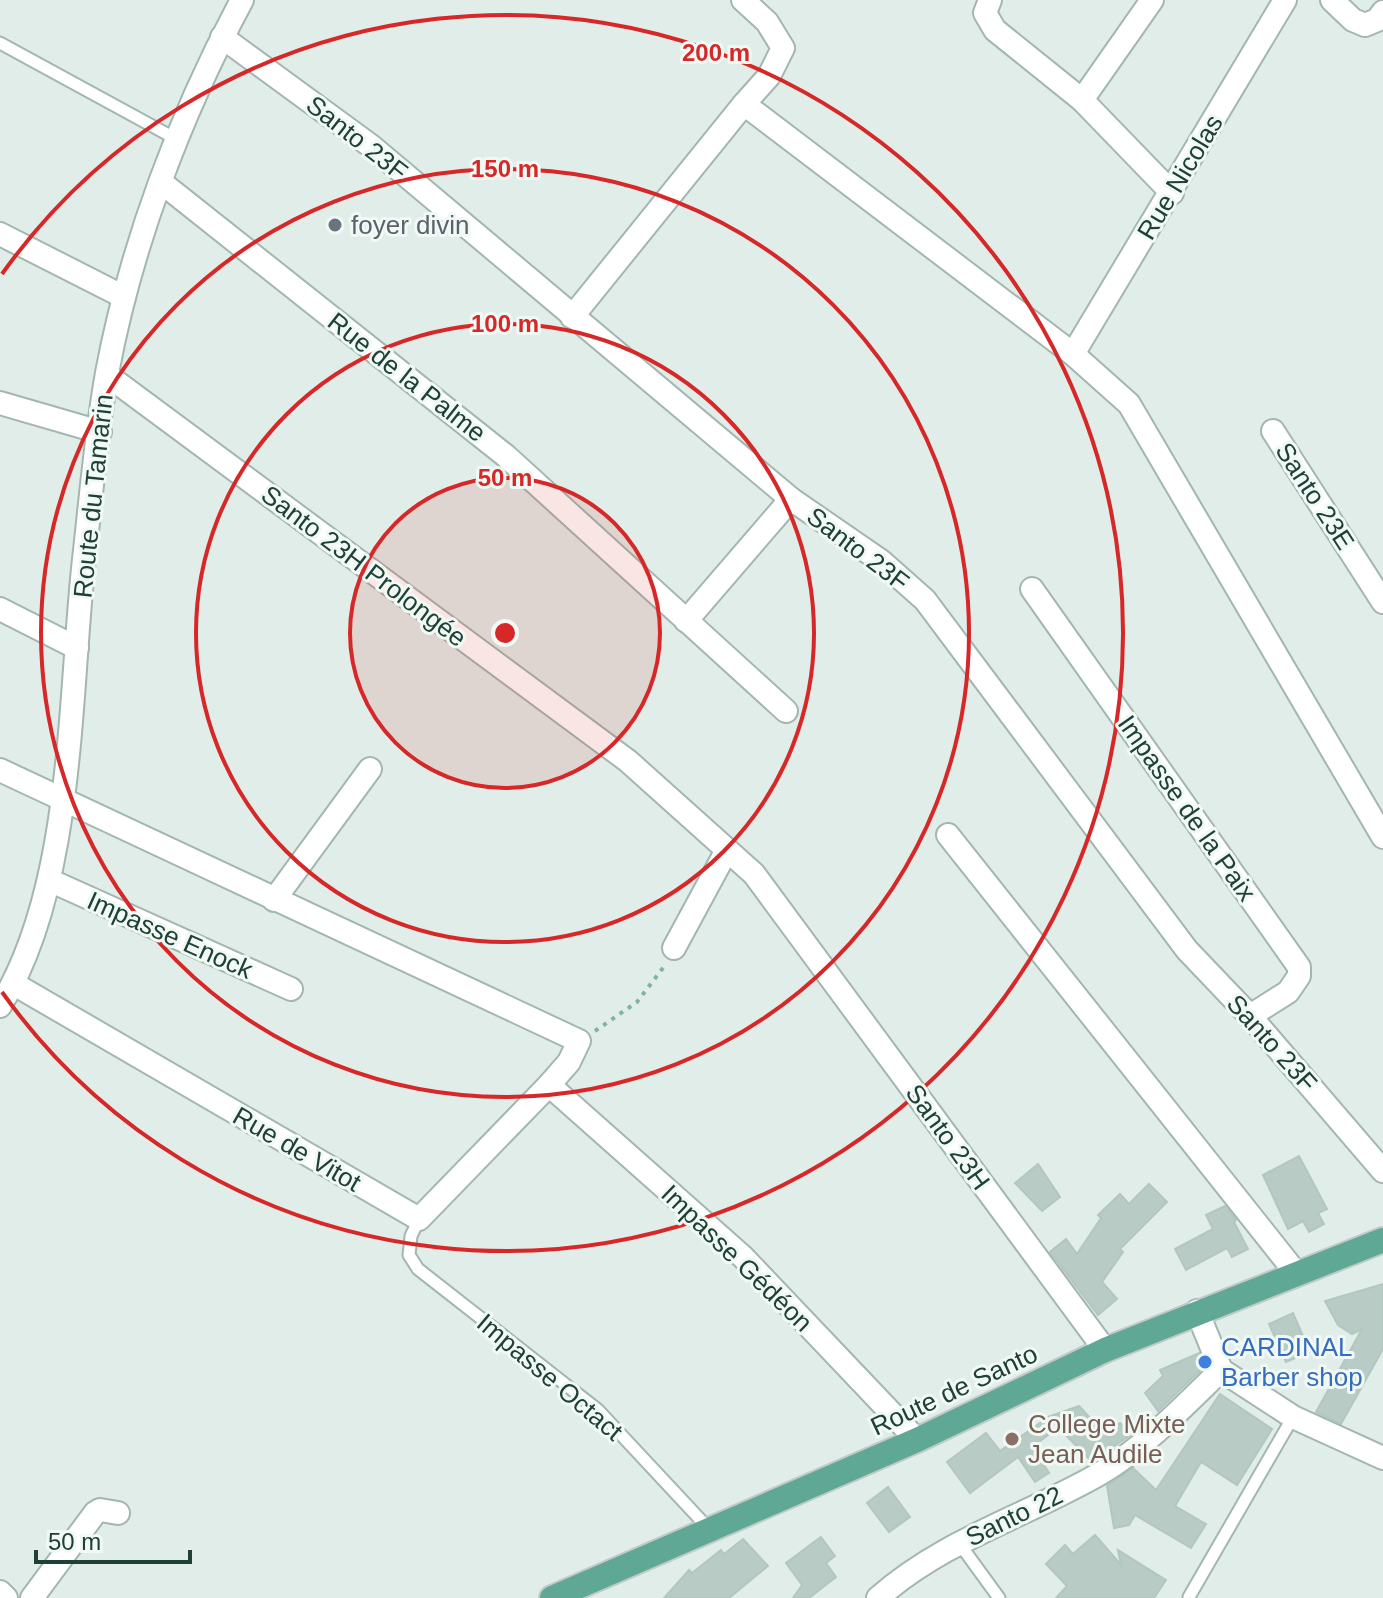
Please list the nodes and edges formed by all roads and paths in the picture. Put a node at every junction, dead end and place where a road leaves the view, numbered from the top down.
1 (242, 0) edge
2 (743, 0) edge
3 (990, 0) edge
4 (1152, 0) edge
5 (1285, 0) edge
6 (1332, 0) edge
7 (1383, 12) edge
8 (222, 37) junction
9 (0, 43) edge
10 (1082, 100) junction
11 (744, 104) junction
12 (178, 140) junction
13 (162, 183) junction
14 (1172, 193) junction
15 (0, 234) edge
16 (124, 297) junction
17 (572, 317) junction
18 (1073, 354) junction
19 (107, 375) junction
20 (0, 403) edge
21 (1273, 431) dead end
22 (100, 432) junction
23 (791, 499) junction
24 (1032, 589) dead end
25 (1383, 602) edge
26 (0, 609) edge
27 (686, 621) junction
28 (77, 648) junction
29 (786, 711) dead end
30 (370, 769) dead end
31 (0, 770) edge
32 (62, 801) junction
33 (948, 835) dead end
34 (1383, 837) edge
35 (727, 850) junction
36 (49, 880) junction
37 (274, 900) junction
38 (792, 924) joint
39 (671, 955) joint
40 (14, 984) junction
41 (291, 989) dead end
42 (0, 1006) edge
43 (1250, 1016) junction
44 (579, 1041) junction
45 (549, 1085) junction
46 (1383, 1171) edge
47 (419, 1219) junction
48 (1383, 1240) edge
49 (1296, 1273) junction
50 (1197, 1311) junction
51 (1105, 1350) junction
52 (1221, 1370) junction
53 (1293, 1417) junction
54 (917, 1440) junction
55 (1383, 1458) edge
56 (118, 1513) dead end
57 (711, 1532) junction
58 (959, 1542) junction
59 (0, 1592) edge
60 (1189, 1597) edge
61 (6, 1598) edge
62 (32, 1598) edge
63 (552, 1598) edge
64 (878, 1598) edge
65 (999, 1598) edge

1 - 8 street, Route du Tamarin
2 - 11 street
3 - 10 street
4 - 10 street
5 - 14 street, Rue Nicolas
6 - 7 street
8 - 12 street, Route du Tamarin
8 - 17 street, Santo 23F
9 - 12 lane
10 - 14 street
11 - 17 street
11 - 18 street
12 - 13 street, Route du Tamarin
13 - 16 street, Route du Tamarin
13 - 27 street, Rue de la Palme
14 - 18 street, Rue Nicolas
15 - 16 street
16 - 19 street, Route du Tamarin
17 - 23 street, Santo 23F
18 - 34 street
19 - 22 street, Route du Tamarin
19 - 35 street, Santo 23H Prolongée
20 - 22 street
21 - 25 street, Santo 23E
22 - 28 street, Route du Tamarin
23 - 27 street
23 - 43 street, Santo 23F
24 - 43 street, Impasse de la Paix
26 - 28 street
27 - 29 street, Rue de la Palme
28 - 32 street, Route du Tamarin
30 - 37 street
31 - 32 street
32 - 36 street, Route du Tamarin
32 - 37 street
33 - 49 street
35 - 38 street, Santo 23H Prolongée
35 - 39 street
36 - 40 street, Route du Tamarin
36 - 41 street, Impasse Enock
37 - 44 street
38 - 51 street, Santo 23H
39 - 44 path
40 - 42 street, Route du Tamarin
40 - 47 street, Rue de Vitot
43 - 46 street, Santo 23F
44 - 45 street
45 - 47 street
45 - 54 street, Impasse Gédéon
47 - 57 lane, Impasse Octact
48 - 49 main road, Route de Santo
49 - 50 main road, Route de Santo
50 - 51 main road, Route de Santo
50 - 52 street
51 - 54 main road, Route de Santo
52 - 53 street
52 - 58 street, Santo 22
53 - 55 street
53 - 60 lane
54 - 57 main road, Route de Santo
56 - 62 street
57 - 63 main road, Route de Santo
58 - 64 street, Santo 22
58 - 65 lane
59 - 61 street

